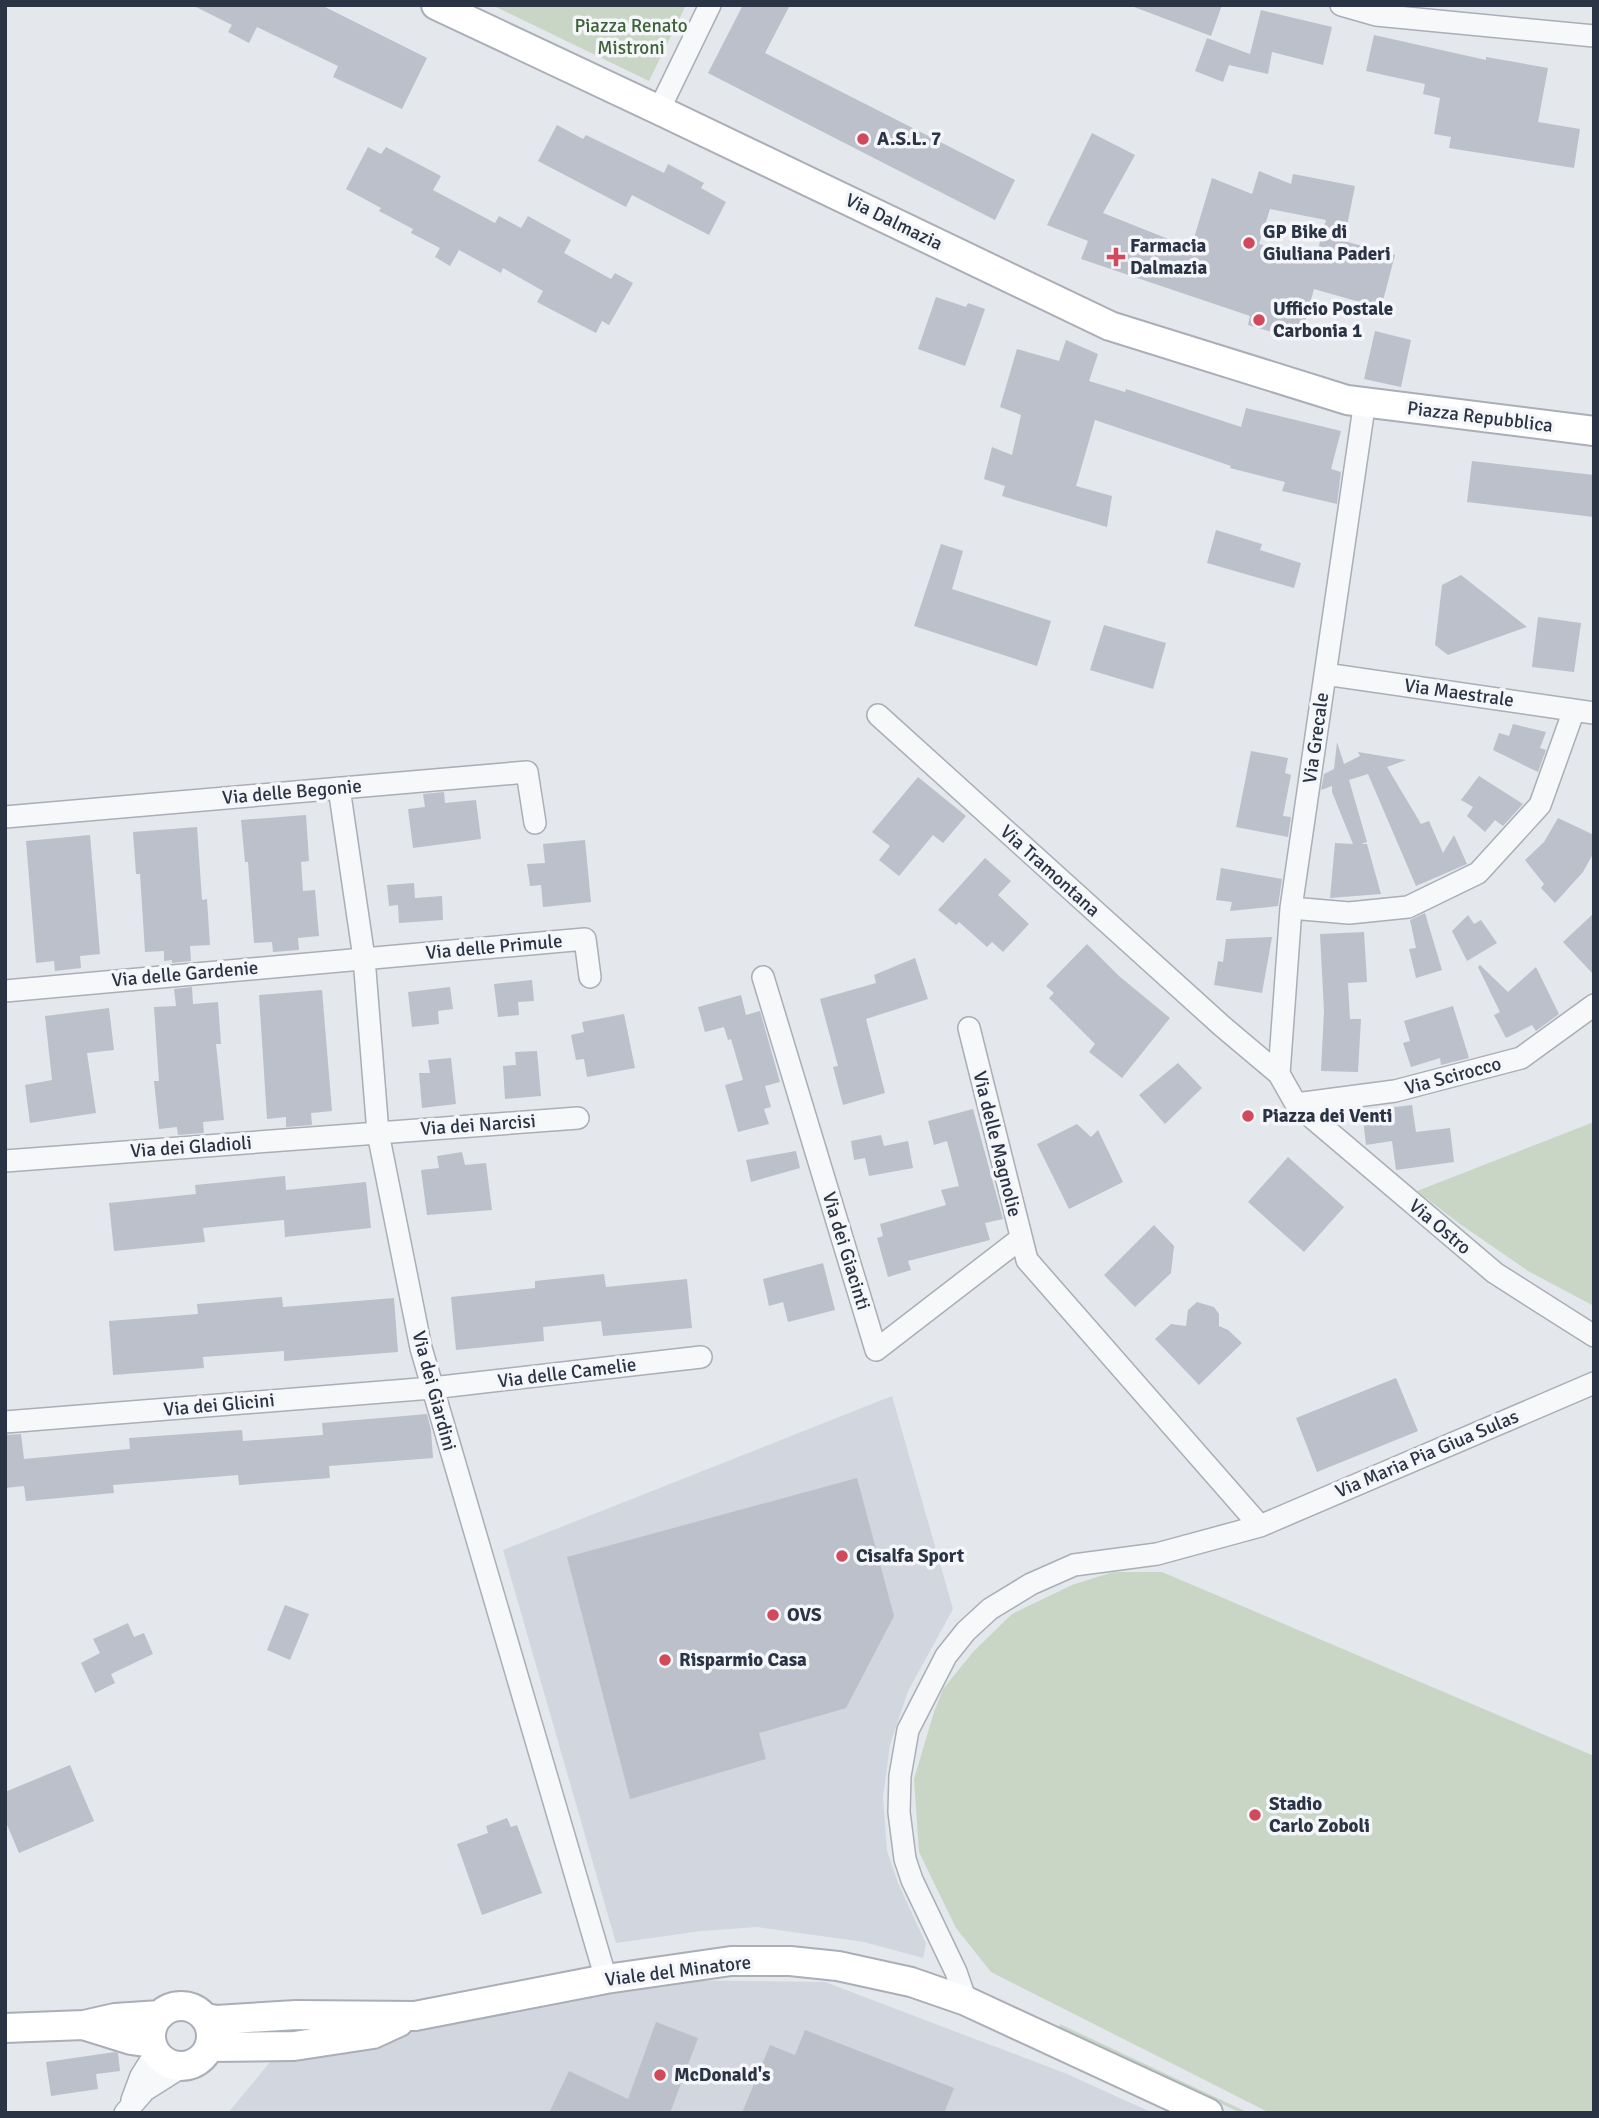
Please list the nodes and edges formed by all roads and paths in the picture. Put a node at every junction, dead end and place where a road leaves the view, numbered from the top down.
1 (436, 5) edge
2 (710, 5) edge
3 (1341, 5) edge
4 (1377, 10) edge
5 (1594, 36) edge
6 (659, 110) junction
7 (1367, 404) junction
8 (1594, 431) edge
9 (1325, 674) junction
10 (1584, 712) edge
11 (878, 715) dead end
12 (339, 788) junction
13 (5, 817) edge
14 (535, 823) dead end
15 (1291, 908) junction
16 (364, 958) junction
17 (590, 977) dead end
18 (763, 977) dead end
19 (5, 991) edge
20 (1594, 1005) edge
21 (969, 1028) dead end
22 (1279, 1074) junction
23 (1296, 1104) junction
24 (578, 1118) dead end
25 (378, 1133) junction
26 (5, 1161) edge
27 (1020, 1239) junction
28 (1594, 1336) edge
29 (701, 1357) dead end
30 (1594, 1383) edge
31 (432, 1388) junction
32 (5, 1422) edge
33 (1261, 1525) junction
34 (606, 1979) junction
35 (966, 2001) junction
36 (160, 2015) junction
37 (415, 2015) junction
38 (205, 2018) junction
39 (83, 2025) junction
40 (5, 2028) edge
41 (154, 2047) junction
42 (209, 2047) junction
43 (183, 2066) junction
44 (126, 2111) edge
45 (1208, 2113) edge

1 - 6 main road, Via Dalmazia
2 - 6 street
3 - 4 street
4 - 5 street
6 - 7 main road, Via Dalmazia
7 - 8 main road, Piazza Repubblica
7 - 9 street, Via Grecale
9 - 10 street, Via Maestrale
9 - 15 street, Via Grecale
10 - 15 street
11 - 22 street, Via Tramontana
12 - 13 street, Via delle Begonie
12 - 14 street, Via delle Begonie
12 - 16 street, Via dei Giardini
15 - 22 street, Via Grecale
16 - 17 street, Via delle Primule
16 - 19 street, Via delle Gardenie
16 - 25 street, Via dei Giardini
18 - 27 street, Via dei Giacinti
20 - 23 street, Via Scirocco
21 - 27 street, Via delle Magnolie
22 - 23 street
23 - 28 street, Via Ostro
24 - 25 street, Via dei Narcisi
25 - 26 street, Via dei Gladioli
25 - 31 street, Via dei Giardini
27 - 33 street, Via delle Magnolie
29 - 31 street, Via delle Camelie
30 - 33 street, Via Maria Pia Giua Sulas
31 - 32 street, Via dei Glicini
31 - 34 street, Via dei Giardini
33 - 35 street, Via Maria Pia Giua Sulas
34 - 35 main road, Viale del Minatore
34 - 37 main road, Viale del Minatore
35 - 45 main road, Viale del Minatore
36 - 38 main road
36 - 39 main road
36 - 41 main road
37 - 38 main road, Viale del Minatore
37 - 42 main road, Viale del Minatore
38 - 42 main road
39 - 40 main road
39 - 41 main road
41 - 43 main road
41 - 44 street
42 - 43 main road
43 - 44 street

